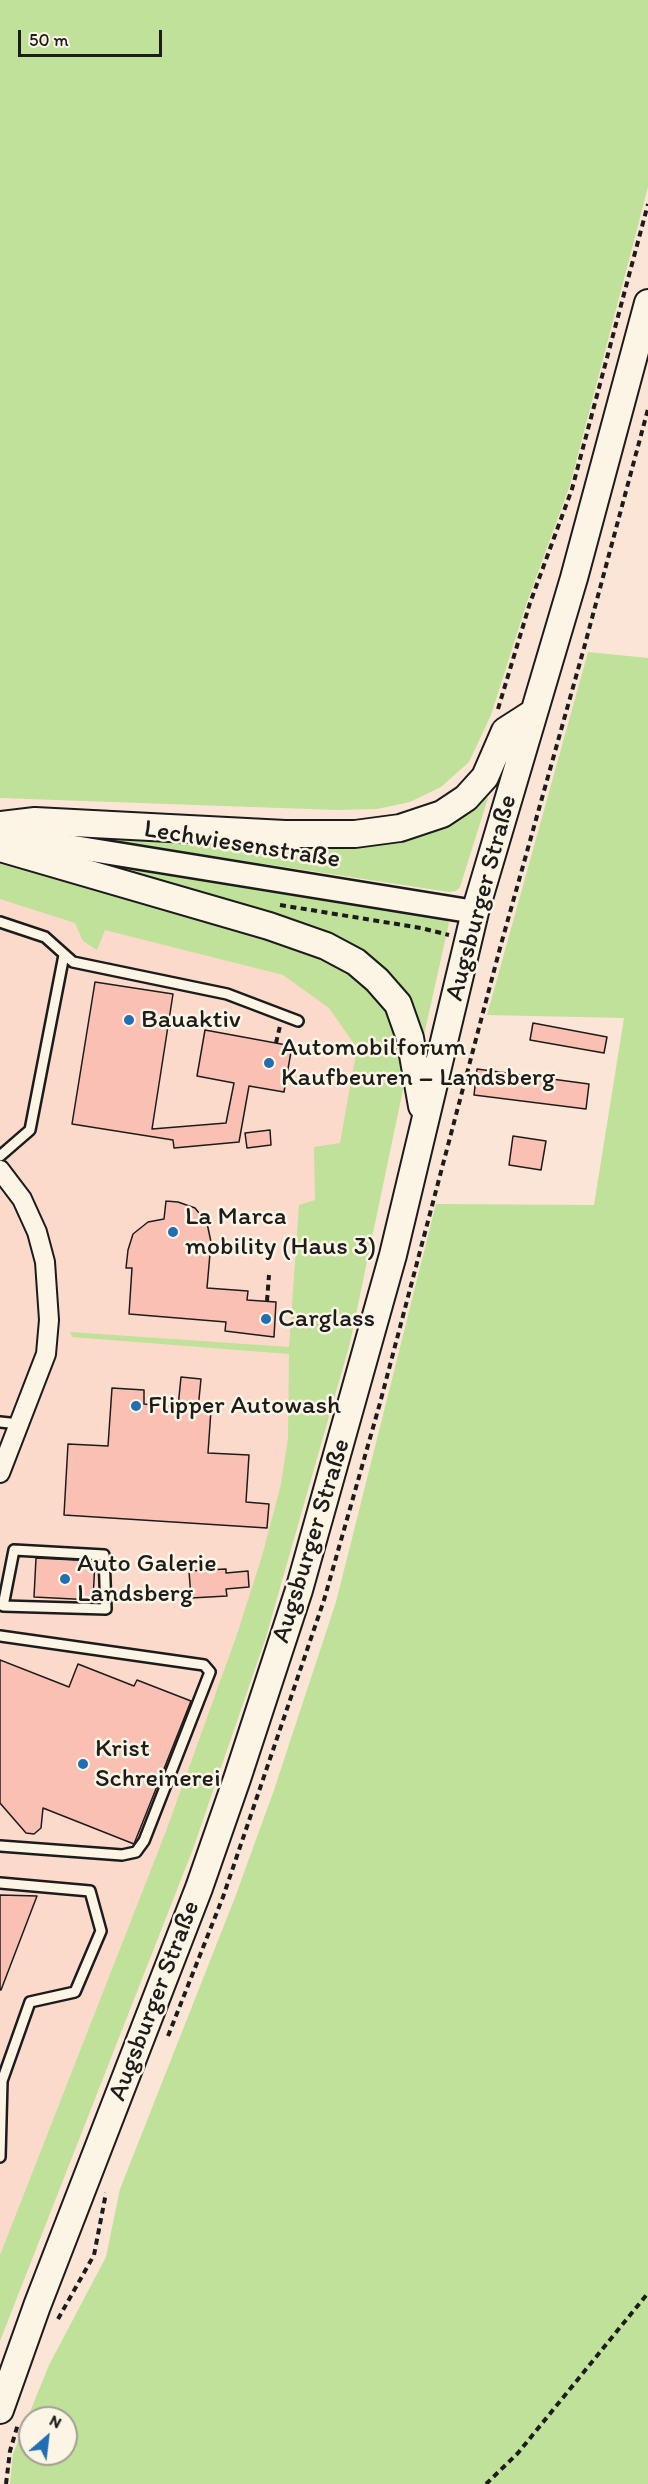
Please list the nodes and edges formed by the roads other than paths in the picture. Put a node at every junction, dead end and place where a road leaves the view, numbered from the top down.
1 (648, 303) edge
2 (533, 713) junction
3 (0, 825) edge
4 (0, 835) edge
5 (0, 848) edge
6 (475, 912) junction
7 (0, 922) edge
8 (64, 955) junction
9 (298, 1021) dead end
10 (424, 1121) junction
11 (0, 1156) edge
12 (0, 1170) edge
13 (0, 1422) edge
14 (19, 1424) junction
15 (0, 1473) edge
16 (0, 1555) edge
17 (11, 1557) junction
18 (0, 1636) edge
19 (0, 1846) edge
20 (0, 1883) edge
21 (1, 2081) edge
22 (0, 2157) edge
23 (0, 2410) edge

1 - 2 main road, Augsburger Straße
2 - 3 main road
2 - 6 main road, Augsburger Straße
4 - 6 street, Lechwiesenstraße
5 - 10 main road
6 - 10 main road, Augsburger Straße
7 - 8 lane
8 - 9 lane
8 - 11 lane
10 - 23 main road, Augsburger Straße
12 - 14 street
13 - 14 lane
14 - 15 street
16 - 17 lane
17 - 17 lane
18 - 19 lane
20 - 21 lane
21 - 22 lane

